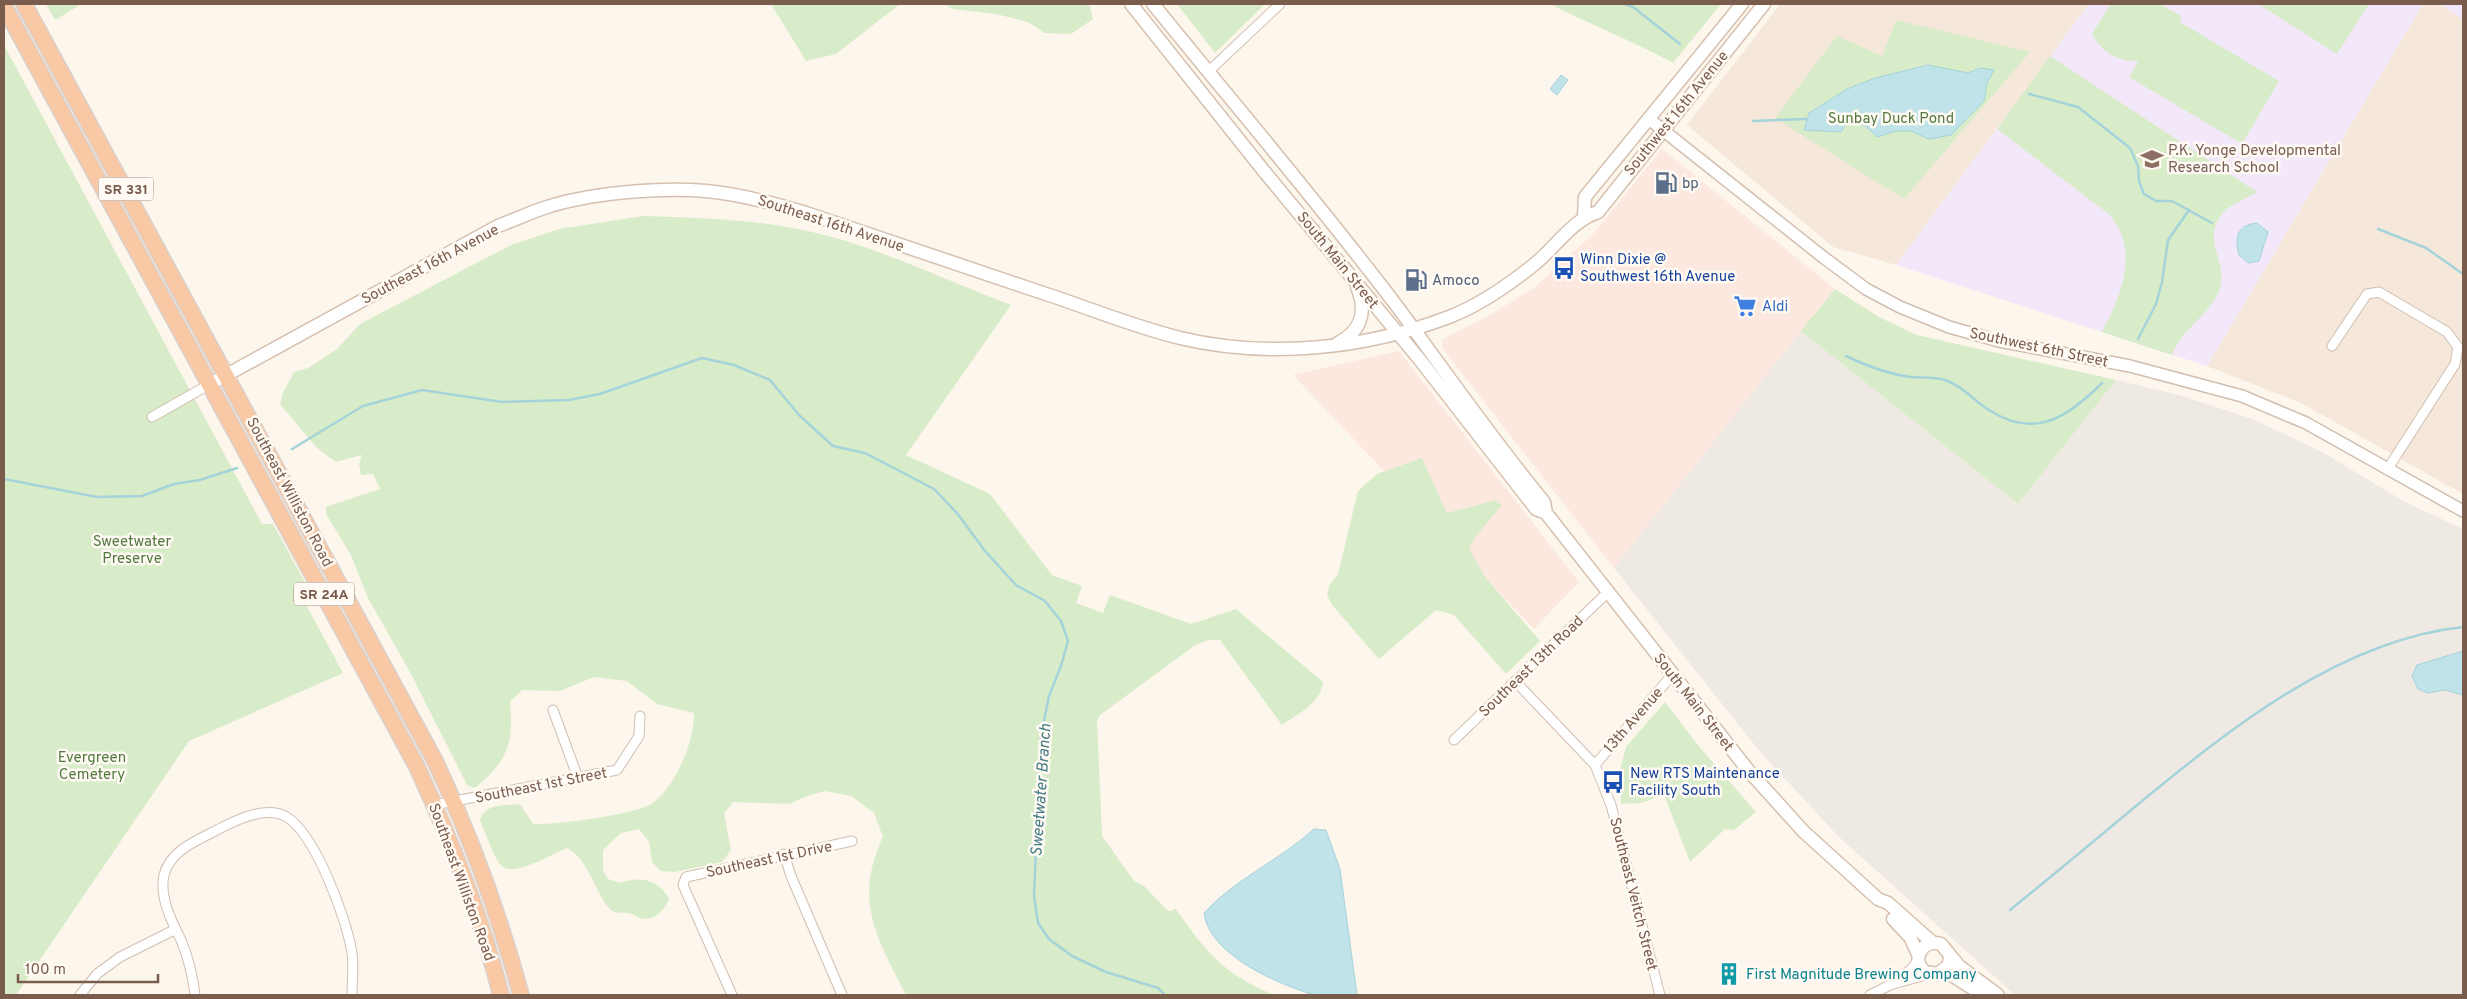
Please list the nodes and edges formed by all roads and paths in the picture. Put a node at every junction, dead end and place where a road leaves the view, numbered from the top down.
1 (24, 4) edge
2 (1131, 4) edge
3 (1153, 4) edge
4 (1280, 4) edge
5 (1742, 4) edge
6 (1764, 4) edge
7 (4, 6) edge
8 (1208, 72) junction
9 (1194, 82) junction
10 (1649, 119) junction
11 (1663, 130) junction
12 (1281, 160) junction
13 (1263, 170) junction
14 (1584, 216) junction
15 (1354, 279) junction
16 (1413, 328) junction
17 (1398, 332) junction
18 (1334, 345) junction
19 (2332, 346) dead end
20 (227, 375) junction
21 (210, 384) junction
22 (152, 416) dead end
23 (2387, 470) junction
24 (2463, 511) edge
25 (1546, 513) junction
26 (1608, 592) junction
27 (1672, 675) junction
28 (1515, 681) junction
29 (553, 710) dead end
30 (640, 716) dead end
31 (1454, 740) dead end
32 (1594, 765) junction
33 (578, 778) junction
34 (454, 801) junction
35 (434, 805) junction
36 (852, 841) dead end
37 (784, 854) junction
38 (1878, 899) junction
39 (500, 924) junction
40 (174, 930) junction
41 (482, 930) junction
42 (1932, 942) junction
43 (1950, 955) junction
44 (1918, 957) junction
45 (1942, 972) junction
46 (1929, 974) junction
47 (1894, 983) junction
48 (80, 995) edge
49 (195, 995) edge
50 (352, 995) edge
51 (501, 995) edge
52 (521, 995) edge
53 (732, 995) edge
54 (842, 995) edge
55 (1660, 995) edge
56 (1870, 995) edge
57 (1983, 995) edge
58 (1998, 995) edge

1 - 20 highway, Southeast Williston Road / SR 331
2 - 9 main road, South Main Street
3 - 8 main road, South Main Street
4 - 8 street
5 - 10 main road, Southwest 16th Avenue
6 - 11 main road, Southwest 16th Avenue
7 - 21 highway, Southeast Williston Road / SR 331
8 - 9 main road
8 - 12 main road, South Main Street
9 - 13 main road, South Main Street
10 - 11 street, Southwest 6th Street
10 - 14 main road, Southwest 16th Avenue
11 - 14 main road, Southwest 16th Avenue
11 - 23 street, Southwest 6th Street
12 - 13 main road
12 - 16 main road, South Main Street
13 - 15 main road, South Main Street
14 - 16 main road, Southwest 16th Avenue
15 - 17 main road, South Main Street
15 - 18 main road
16 - 17 main road, Southwest 16th Avenue
16 - 25 main road, South Main Street
17 - 18 main road, Southeast 16th Avenue
17 - 25 main road, South Main Street
18 - 20 main road, Southeast 16th Avenue
19 - 23 street
20 - 21 main road, Southeast 16th Avenue
20 - 34 highway, Southeast Williston Road / SR 24A
21 - 22 street, Southeast 16th Avenue
21 - 35 highway, Southeast Williston Road / SR 24A
23 - 24 street, Southwest 6th Street
25 - 26 main road, South Main Street
26 - 27 main road, South Main Street
26 - 28 street, Southeast 13th Road
27 - 32 street, 13th Avenue
27 - 38 main road, South Main Street
28 - 31 street, Southeast 13th Road
28 - 32 street
29 - 33 street
30 - 33 street, Southeast 1st Street
32 - 55 street, Southeast Veitch Street
33 - 34 street, Southeast 1st Street
34 - 35 street, Southeast 1st Street
34 - 39 highway, Southeast Williston Road / SR 24A
35 - 41 highway, Southeast Williston Road / SR 24A
36 - 37 street, Southeast 1st Drive
37 - 53 street, Southeast 1st Drive
37 - 54 street
38 - 42 main road, South Main Street
38 - 44 main road, South Main Street
39 - 41 highway
39 - 52 highway, Southeast Williston Road / SR 24A
40 - 48 street
40 - 49 street
40 - 50 street
41 - 51 highway, Southeast Williston Road / SR 24A
42 - 43 main road
42 - 44 main road
43 - 45 main road
43 - 58 main road
44 - 46 main road
44 - 47 street
45 - 46 main road
45 - 57 main road
46 - 47 street
47 - 56 street

